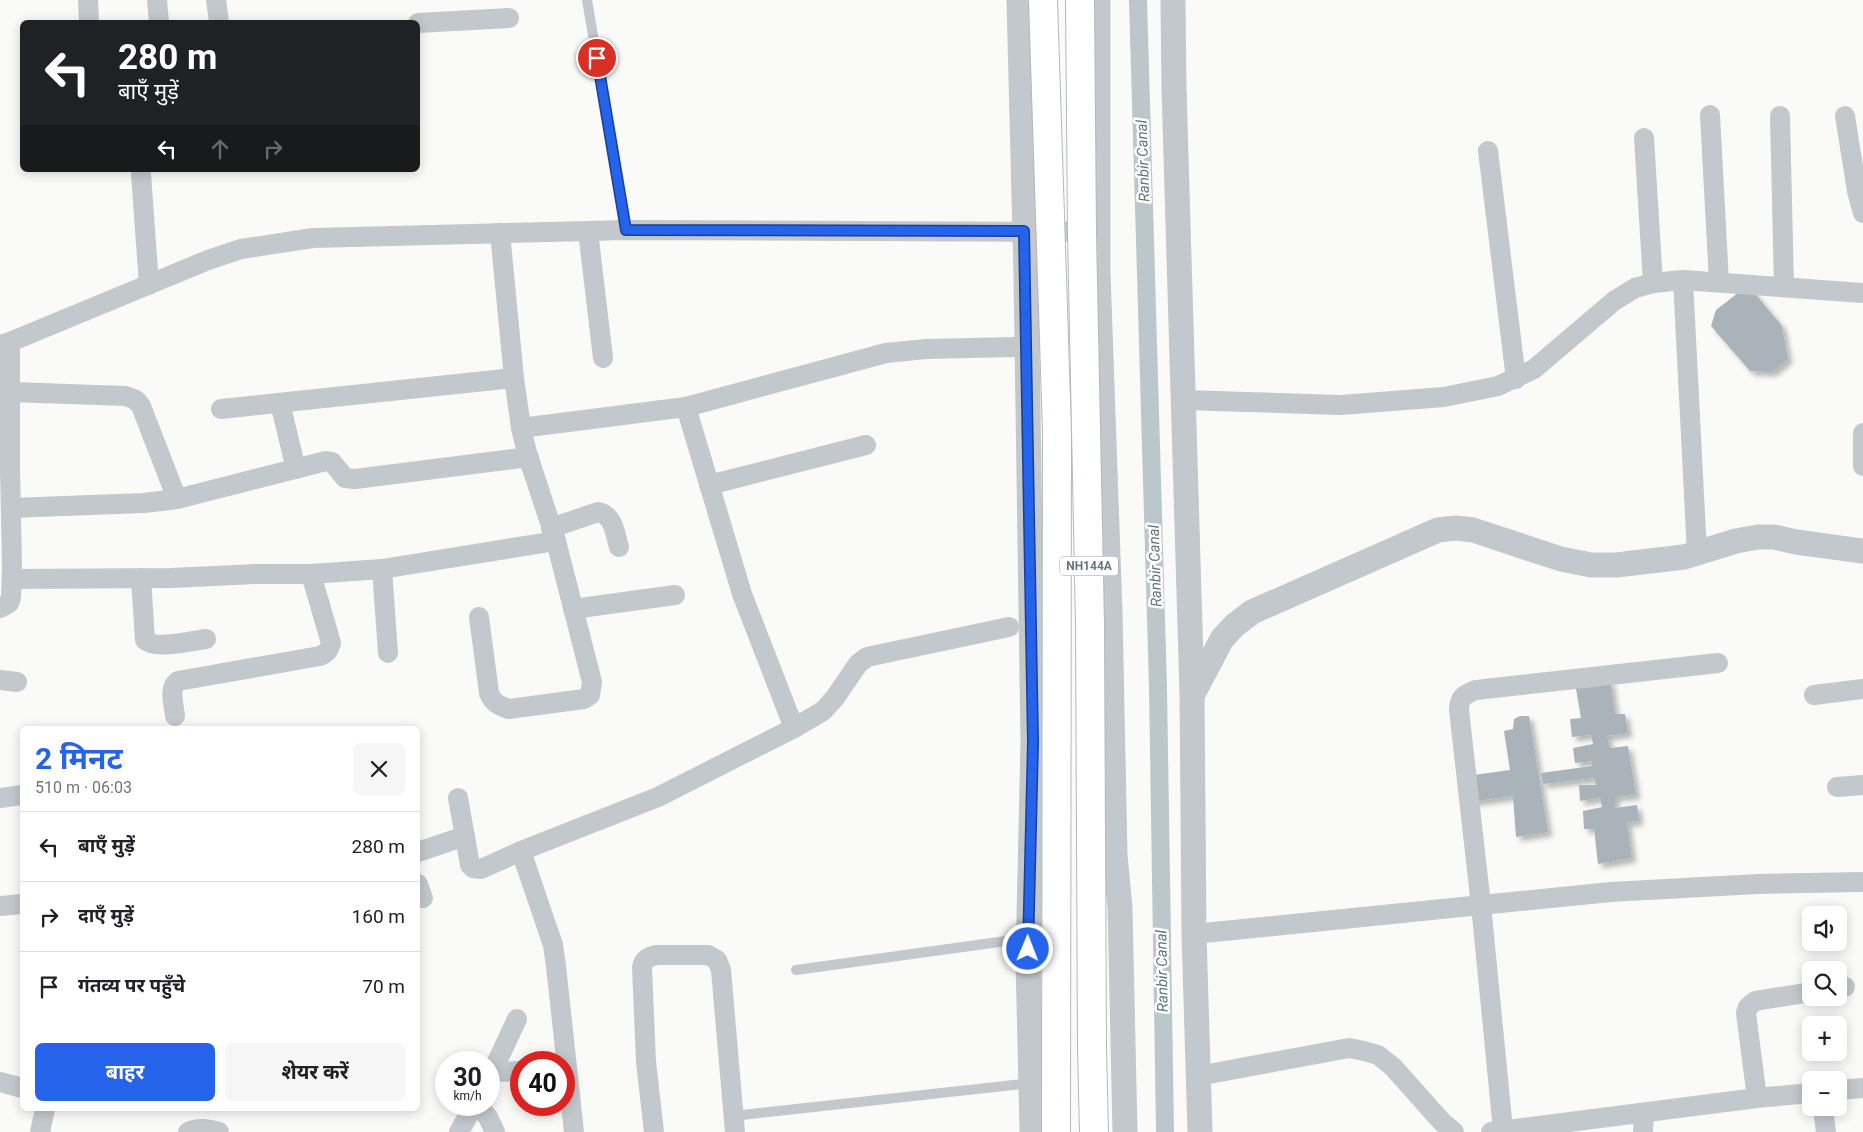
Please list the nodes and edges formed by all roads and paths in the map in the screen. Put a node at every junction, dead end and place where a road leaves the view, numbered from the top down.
1 (88, 0) edge
2 (157, 0) edge
3 (216, 0) edge
4 (587, 0) edge
5 (1018, 0) edge
6 (1042, 0) edge
7 (1080, 0) edge
8 (1098, 0) edge
9 (1173, 0) edge
10 (509, 18) dead end
11 (89, 20) edge
12 (159, 20) edge
13 (219, 20) edge
14 (420, 23) edge
15 (1710, 114) dead end
16 (1780, 116) dead end
17 (1846, 116) dead end
18 (1644, 138) dead end
19 (1488, 151) dead end
20 (141, 174) dead end
21 (1863, 213) edge
22 (626, 230) junction
23 (588, 231) junction
24 (1024, 231) junction
25 (1098, 232) junction
26 (500, 233) junction
27 (1682, 280) junction
28 (1653, 282) junction
29 (1719, 282) junction
30 (150, 285) junction
31 (1784, 287) junction
32 (1863, 293) edge
33 (5, 344) edge
34 (1016, 346) dead end
35 (603, 358) dead end
36 (514, 378) junction
37 (1516, 379) junction
38 (9, 392) junction
39 (1183, 400) junction
40 (280, 403) junction
41 (686, 407) junction
42 (221, 409) dead end
43 (521, 428) junction
44 (1863, 433) edge
45 (866, 445) dead end
46 (529, 457) junction
47 (1863, 466) edge
48 (296, 469) junction
49 (709, 485) junction
50 (177, 498) junction
51 (11, 508) junction
52 (554, 534) junction
53 (619, 547) dead end
54 (1863, 551) edge
55 (1697, 553) junction
56 (382, 569) junction
57 (311, 574) junction
58 (141, 578) junction
59 (12, 579) junction
60 (675, 595) dead end
61 (0, 608) edge
62 (574, 609) junction
63 (479, 618) dead end
64 (1009, 627) dead end
65 (206, 639) dead end
66 (388, 653) dead end
67 (1718, 663) dead end
68 (1863, 689) edge
69 (1192, 694) junction
70 (1814, 695) dead end
71 (175, 716) dead end
72 (794, 728) junction
73 (1863, 785) edge
74 (1837, 788) dead end
75 (20, 795) edge
76 (0, 798) edge
77 (458, 798) dead end
78 (464, 836) junction
79 (420, 851) edge
80 (521, 851) junction
81 (1863, 882) edge
82 (20, 904) edge
83 (1481, 905) junction
84 (0, 906) edge
85 (1194, 934) junction
86 (1028, 938) junction
87 (796, 970) dead end
88 (1802, 993) edge
89 (517, 1019) dead end
90 (564, 1051) edge
91 (500, 1056) edge
92 (1198, 1076) junction
93 (0, 1082) edge
94 (1031, 1083) junction
95 (20, 1087) edge
96 (1863, 1088) edge
97 (1847, 1089) edge
98 (1802, 1094) edge
99 (1757, 1098) junction
100 (45, 1111) edge
101 (469, 1116) edge
102 (487, 1116) edge
103 (572, 1116) edge
104 (1824, 1116) edge
105 (1643, 1122) edge
106 (734, 1124) edge
107 (1496, 1131) edge
108 (40, 1132) edge
109 (188, 1132) edge
110 (219, 1132) edge
111 (459, 1132) edge
112 (496, 1132) edge
113 (574, 1132) edge
114 (654, 1132) edge
115 (1032, 1132) edge
116 (1056, 1132) edge
117 (1094, 1132) edge
118 (1125, 1132) edge
119 (1200, 1132) edge
120 (1454, 1132) edge
121 (1826, 1132) edge

1 - 11 street
2 - 12 street
3 - 13 street
4 - 22 lane
5 - 24 street
6 - 116 highway, NH144A, bridge
7 - 117 highway, NH144A, bridge
8 - 25 street
9 - 39 street
10 - 14 street
15 - 29 street
16 - 31 street
17 - 21 street
18 - 28 street
19 - 37 street
20 - 30 street
22 - 23 street
22 - 24 street
23 - 26 street
23 - 35 street
24 - 25 street
24 - 86 street
25 - 118 street
26 - 30 street
26 - 36 street
27 - 28 street
27 - 29 street
27 - 55 street
28 - 37 street
29 - 31 street
30 - 33 street
31 - 32 street
33 - 38 street
34 - 41 street
36 - 40 street
36 - 43 street
37 - 39 street
38 - 50 street
38 - 51 street
39 - 69 street
40 - 42 street
40 - 48 street
41 - 43 street
41 - 49 street
43 - 46 street
44 - 47 street
45 - 49 street
46 - 48 street
46 - 52 street
48 - 50 street
49 - 72 street
50 - 51 street
51 - 59 street
52 - 53 street
52 - 56 street
52 - 62 street
54 - 55 street
55 - 69 street
56 - 57 street
56 - 66 street
57 - 58 street
57 - 71 street
58 - 59 street
58 - 65 street
59 - 61 street
60 - 62 street
62 - 63 street
64 - 72 street
67 - 83 street
68 - 70 street
69 - 85 street
72 - 80 street
73 - 74 street
75 - 76 street
77 - 78 street
78 - 79 street
78 - 80 street
80 - 90 street
81 - 83 street
82 - 84 street
83 - 85 street
83 - 107 street
85 - 92 street
86 - 87 lane
86 - 94 street
88 - 99 street
89 - 91 street
92 - 119 street
92 - 120 street
93 - 95 street
94 - 106 lane
94 - 115 street
96 - 97 street
98 - 99 street
99 - 105 street
100 - 108 street
101 - 111 street
102 - 112 street
103 - 113 street
104 - 121 street
105 - 107 street
106 - 114 street
109 - 110 street

